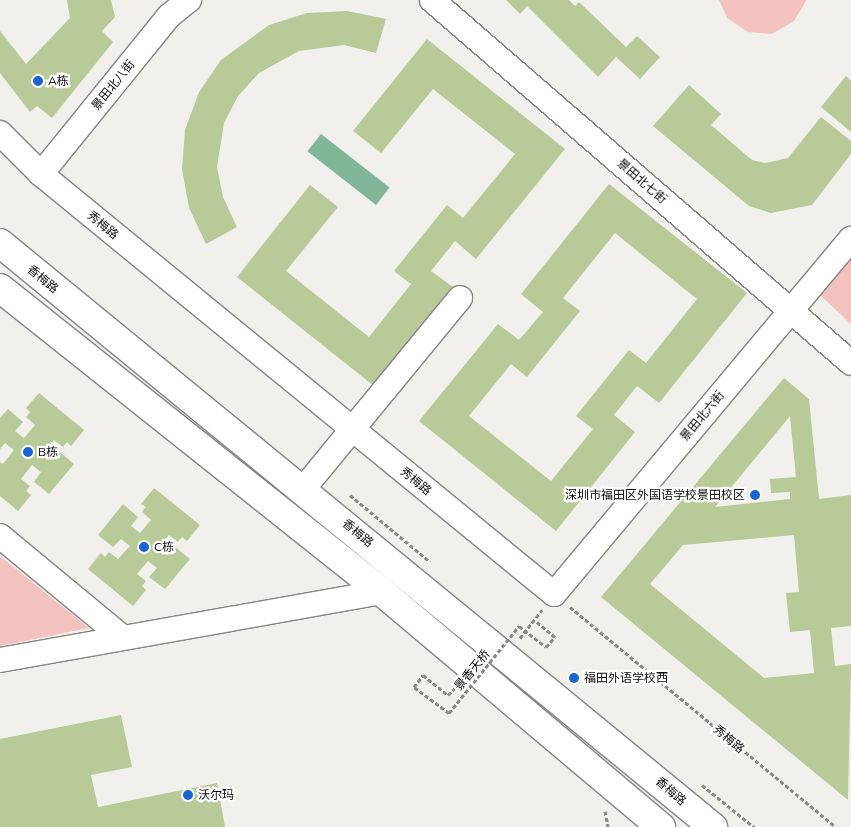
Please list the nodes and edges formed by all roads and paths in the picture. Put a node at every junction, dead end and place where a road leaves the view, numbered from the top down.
1 (189, 0) edge
2 (432, 0) edge
3 (0, 133) edge
4 (40, 174) junction
5 (0, 224) edge
6 (851, 239) edge
7 (0, 244) edge
8 (24, 263) junction
9 (0, 288) edge
10 (460, 298) dead end
11 (791, 309) junction
12 (851, 363) edge
13 (354, 431) junction
14 (304, 488) junction
15 (0, 536) edge
16 (382, 592) junction
17 (554, 594) junction
18 (122, 637) junction
19 (520, 638) dead end
20 (0, 660) edge
21 (459, 684) dead end
22 (689, 818) edge
23 (654, 825) edge
24 (713, 827) edge
25 (836, 827) edge

1 - 4 street, 景田北八街
2 - 11 street, 景田北七街
3 - 4 street, 秀梅路
4 - 13 street, 秀梅路
5 - 8 main road
6 - 11 street, 景田北六街
7 - 8 main road, 香梅路
8 - 14 main road, 香梅路
9 - 16 main road
10 - 13 street
11 - 12 street, 景田北七街
11 - 17 street, 景田北六街
13 - 14 street
13 - 17 street, 秀梅路
14 - 22 main road, 香梅路
15 - 18 street
16 - 18 street
16 - 23 main road
17 - 25 path, 秀梅路
18 - 20 street
19 - 21 path, 景香天桥, bridge
22 - 23 main road
22 - 24 main road, 香梅路

